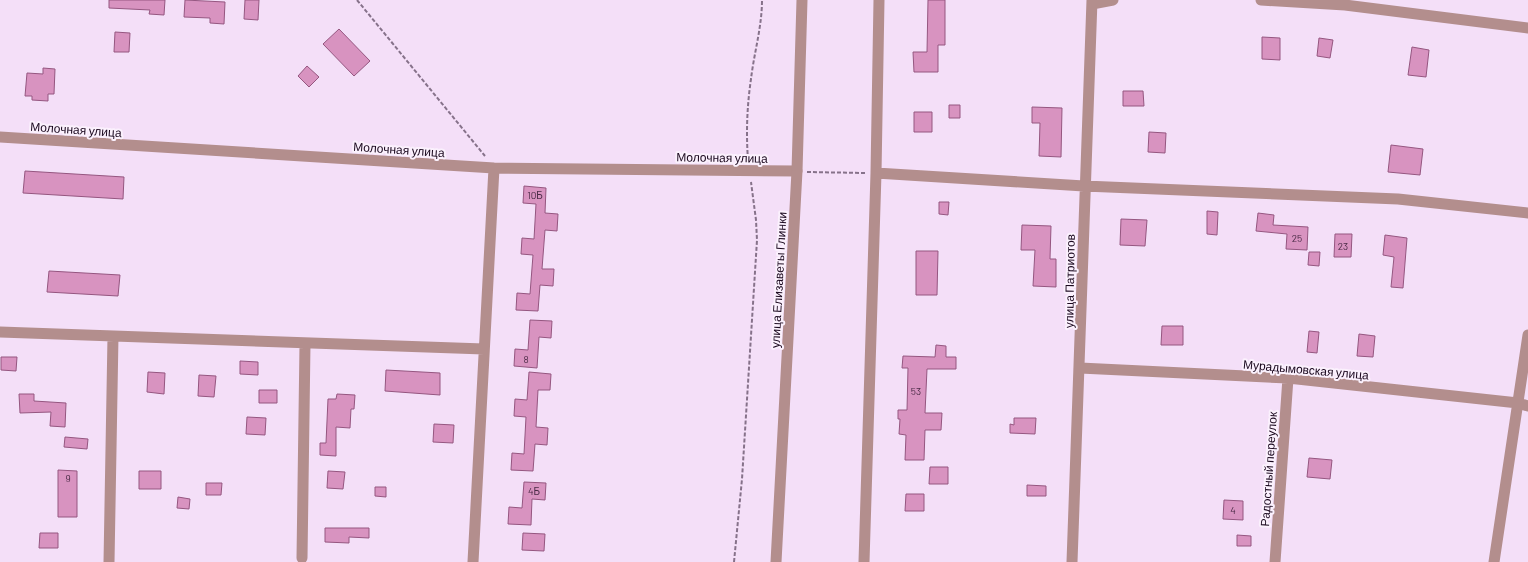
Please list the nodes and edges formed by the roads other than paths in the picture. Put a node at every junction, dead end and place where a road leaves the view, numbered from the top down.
1 (802, 0) edge
2 (879, 0) edge
3 (1113, 0) edge
4 (1261, 0) edge
5 (1092, 2) edge
6 (1528, 28) edge
7 (0, 137) edge
8 (494, 168) junction
9 (797, 171) junction
10 (876, 173) junction
11 (1084, 186) junction
12 (1528, 213) edge
13 (0, 332) edge
14 (1528, 335) edge
15 (113, 336) junction
16 (305, 344) junction
17 (484, 349) junction
18 (1080, 368) junction
19 (1288, 378) junction
20 (1523, 405) edge
21 (302, 558) dead end
22 (109, 562) edge
23 (473, 562) edge
24 (776, 562) edge
25 (864, 562) edge
26 (1072, 562) edge
27 (1275, 562) edge
28 (1494, 562) edge

1 - 9 street, улица Елизаветы Глинки
2 - 10 street
3 - 5 street
4 - 6 street
5 - 11 street, улица Патриотов
7 - 8 street, Молочная улица
8 - 9 street, Молочная улица
8 - 17 street
9 - 24 street, улица Елизаветы Глинки
10 - 11 street
10 - 25 street
11 - 12 street
11 - 18 street, улица Патриотов
13 - 15 street
14 - 20 street
15 - 16 street
15 - 22 street
16 - 17 street
16 - 21 street
17 - 23 street
18 - 19 street, Мурадымовская улица
18 - 26 street, улица Патриотов
19 - 20 street, Мурадымовская улица
19 - 27 street, Радостный переулок
20 - 28 street

